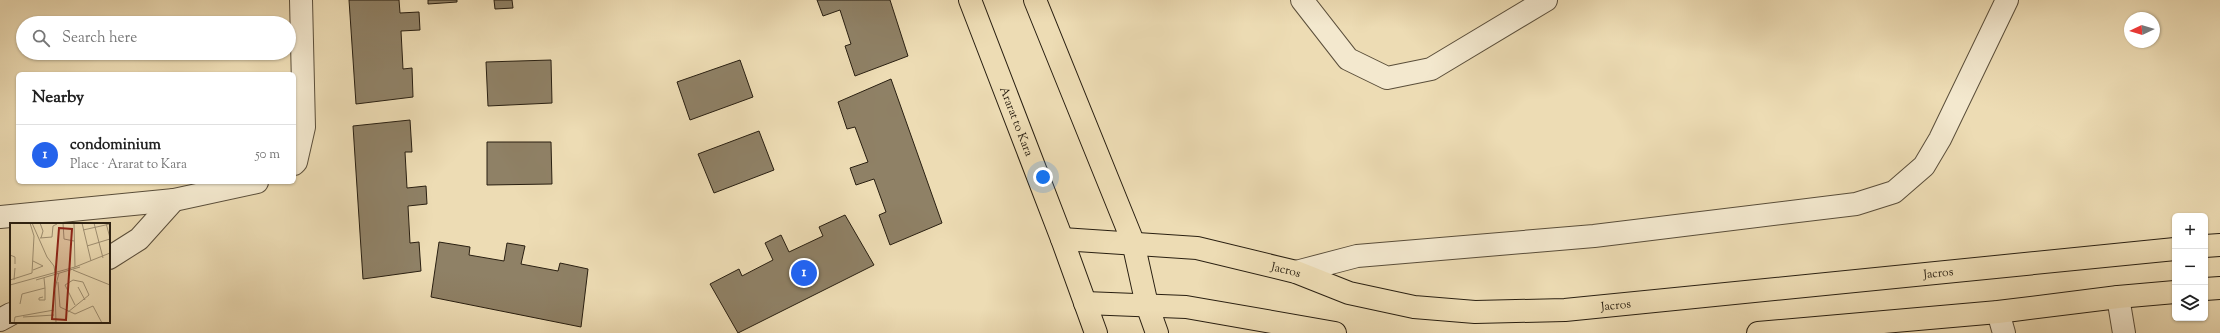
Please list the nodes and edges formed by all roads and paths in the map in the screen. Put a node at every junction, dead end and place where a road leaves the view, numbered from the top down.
1 (301, 0) edge
2 (970, 0) edge
3 (1035, 0) edge
4 (1302, 0) edge
5 (1546, 0) edge
6 (2007, 0) edge
7 (296, 162) edge
8 (248, 184) edge
9 (174, 200) junction
10 (0, 217) edge
11 (1062, 239) junction
12 (1133, 242) junction
13 (2220, 245) edge
14 (2208, 246) edge
15 (2172, 249) edge
16 (110, 257) edge
17 (1296, 272) junction
18 (2220, 288) edge
19 (2208, 289) edge
20 (2172, 292) edge
21 (2118, 297) junction
22 (1085, 303) junction
23 (1148, 305) junction
24 (1998, 312) junction
25 (10, 315) edge
26 (0, 320) edge
27 (1096, 333) edge
28 (1157, 333) edge
29 (1335, 333) edge
30 (1758, 333) edge
31 (2004, 333) edge
32 (2124, 333) edge

1 - 7 street
2 - 11 main road, Ararat to Kara
3 - 12 main road
4 - 5 street
6 - 17 street
8 - 9 street
9 - 10 street
9 - 16 street
11 - 12 main road, Jacros
11 - 22 main road, Ararat to Kara
12 - 17 main road, Jacros
12 - 23 main road
13 - 14 main road
15 - 17 main road, Jacros
18 - 19 main road
20 - 21 main road
21 - 24 main road
21 - 32 street
22 - 23 main road
22 - 27 main road, Ararat to Kara
23 - 28 main road
23 - 29 main road
24 - 30 main road
24 - 31 street
25 - 26 street

